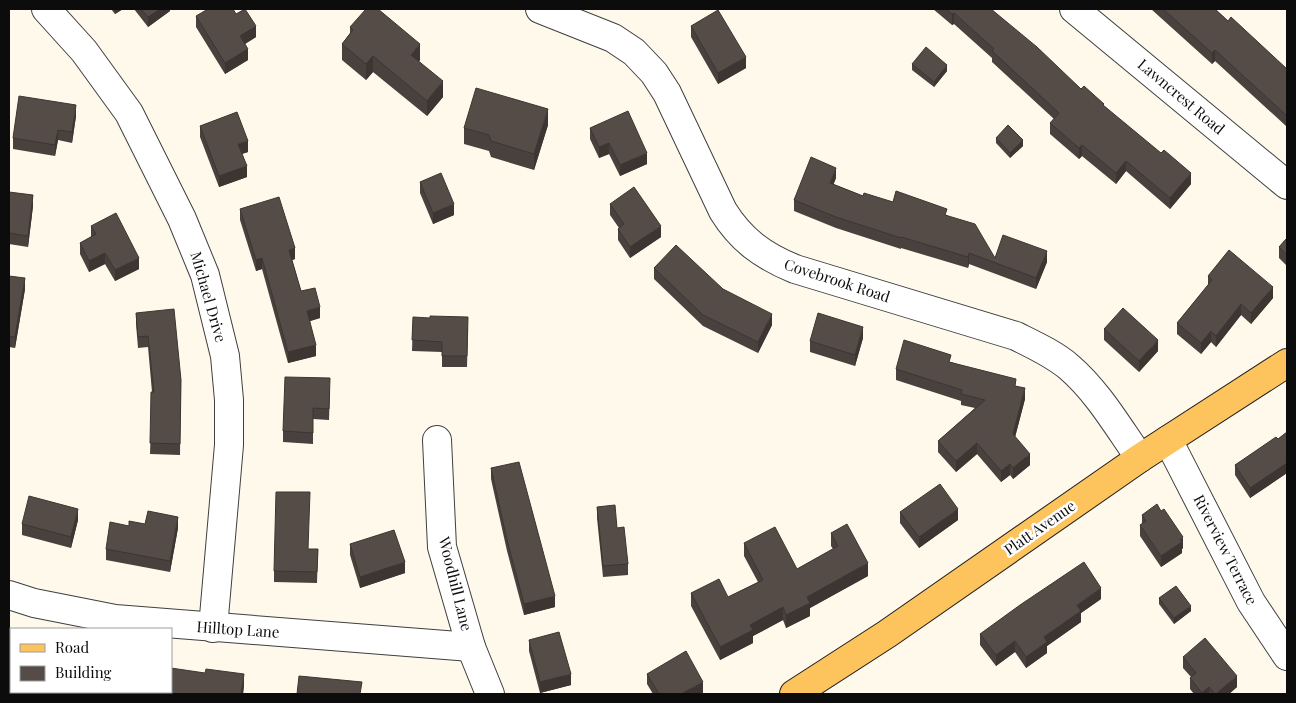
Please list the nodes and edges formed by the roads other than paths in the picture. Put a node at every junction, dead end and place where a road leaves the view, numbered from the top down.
1 (46, 9) edge
2 (540, 9) edge
3 (1074, 9) edge
4 (1287, 185) edge
5 (1287, 363) edge
6 (437, 440) dead end
7 (1168, 440) junction
8 (1140, 458) junction
9 (9, 595) edge
10 (213, 628) junction
11 (471, 647) junction
12 (1287, 656) edge
13 (490, 694) edge
14 (794, 694) edge

1 - 10 street, Michael Drive
2 - 8 street, Covebrook Road
3 - 4 street, Lawncrest Road
5 - 7 main road, Platt Avenue
6 - 11 street, Woodhill Lane
7 - 8 main road, Platt Avenue
7 - 12 street, Riverview Terrace
8 - 14 main road, Platt Avenue
9 - 10 street, Hilltop Lane
10 - 11 street, Hilltop Lane
11 - 13 street, Woodhill Lane

